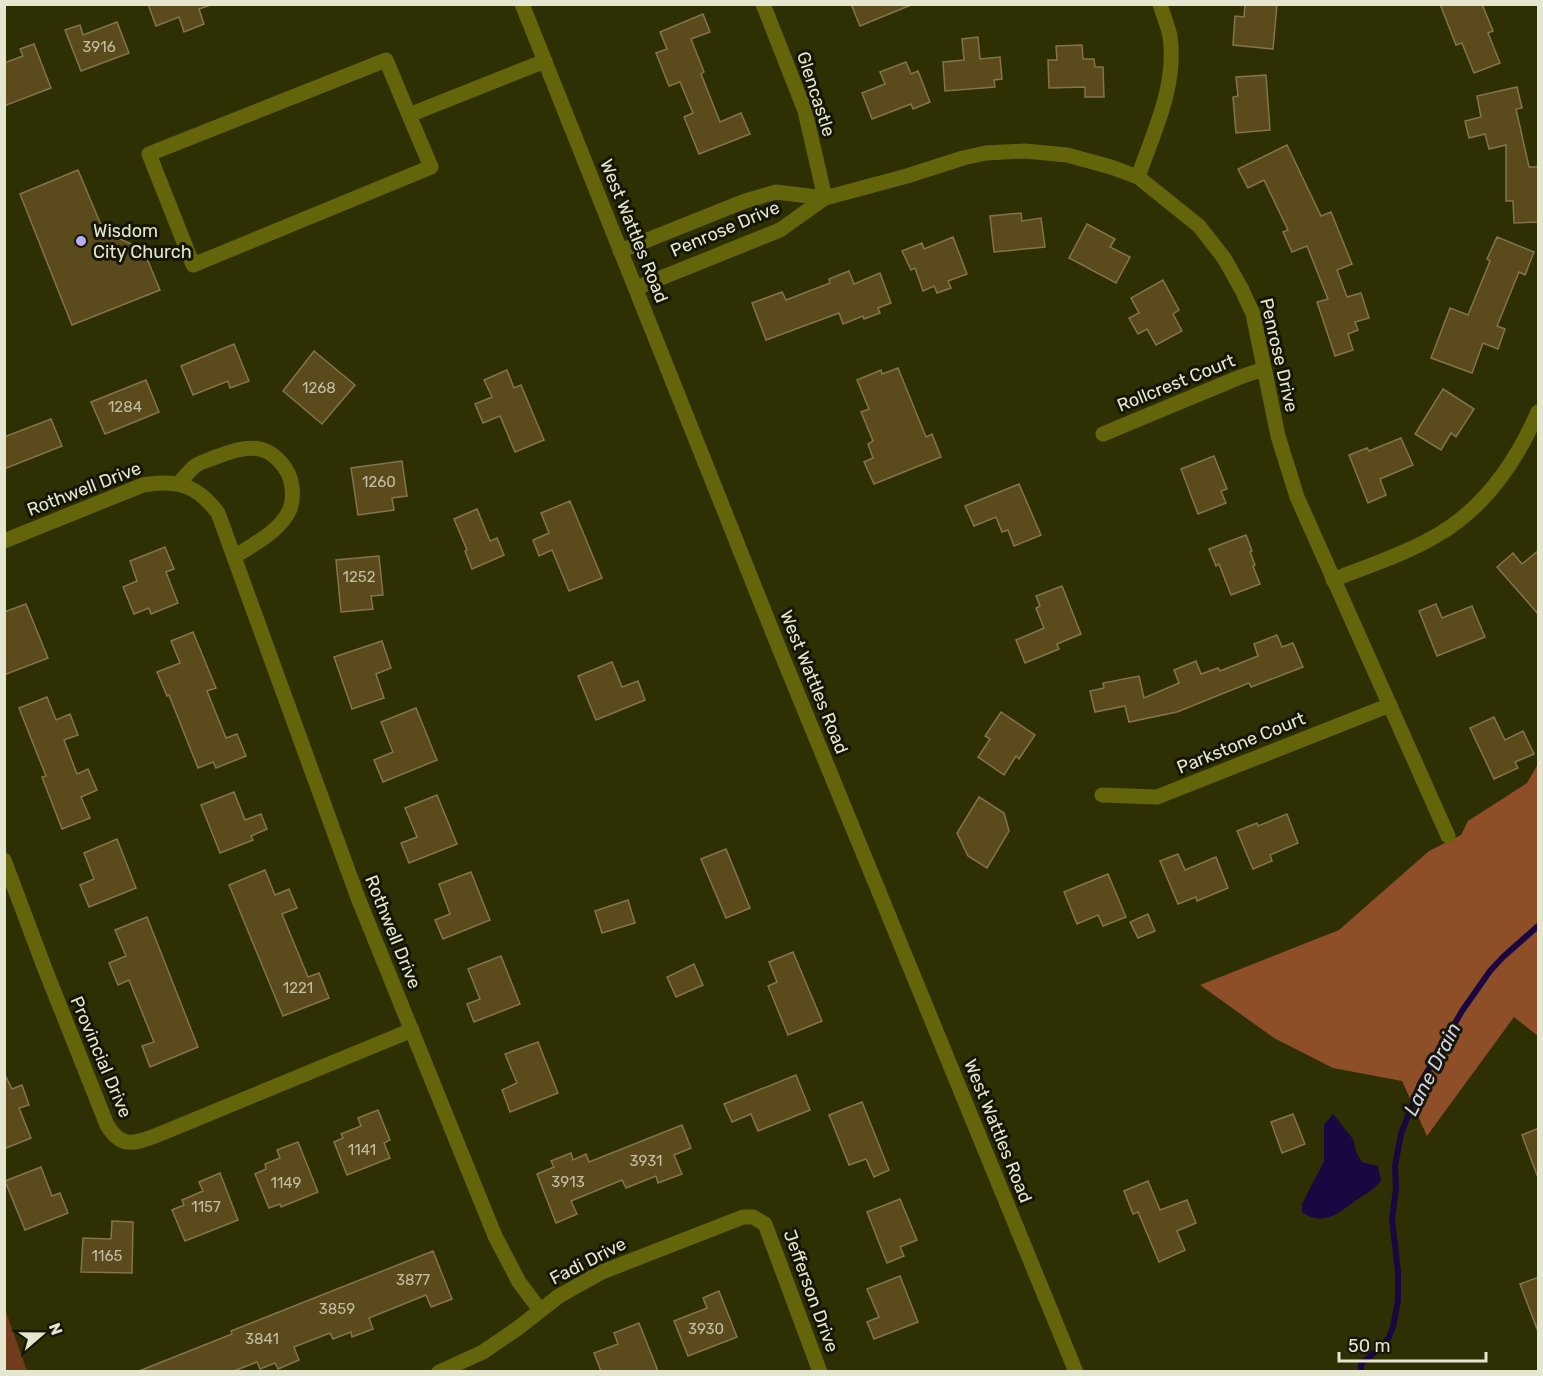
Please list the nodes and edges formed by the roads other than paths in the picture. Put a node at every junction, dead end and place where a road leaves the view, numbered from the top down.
1 (522, 4) edge
2 (763, 4) edge
3 (1160, 4) edge
4 (545, 61) junction
5 (409, 115) junction
6 (1138, 177) junction
7 (825, 198) junction
8 (620, 251) junction
9 (636, 288) junction
10 (1264, 369) junction
11 (1539, 412) edge
12 (1103, 434) dead end
13 (179, 483) junction
14 (4, 541) edge
15 (234, 557) junction
16 (1333, 580) junction
17 (1390, 705) junction
18 (1102, 795) dead end
19 (1448, 836) dead end
20 (4, 860) edge
21 (412, 1030) junction
22 (765, 1224) joint
23 (540, 1310) junction
24 (440, 1371) edge
25 (820, 1371) edge
26 (1076, 1371) edge

1 - 4 street, West Wattles Road
2 - 7 street, Glencastle
3 - 6 street
4 - 5 street
4 - 8 street, West Wattles Road
5 - 5 street
6 - 7 street, Penrose Drive
6 - 10 street, Penrose Drive
7 - 8 street, Penrose Drive
7 - 9 street, Penrose Drive
8 - 9 street, West Wattles Road
9 - 26 street, West Wattles Road
10 - 12 street, Rollcrest Court
10 - 16 street, Penrose Drive
11 - 16 street
13 - 14 street, Rothwell Drive
13 - 15 street, Rothwell Drive
13 - 15 street
15 - 21 street, Rothwell Drive
16 - 17 street, Penrose Drive
17 - 18 street, Parkstone Court
17 - 19 street, Penrose Drive
20 - 21 street, Provincial Drive
21 - 23 street, Rothwell Drive
22 - 23 street, Fadi Drive
22 - 25 street, Jefferson Drive
23 - 24 street, Fadi Drive

